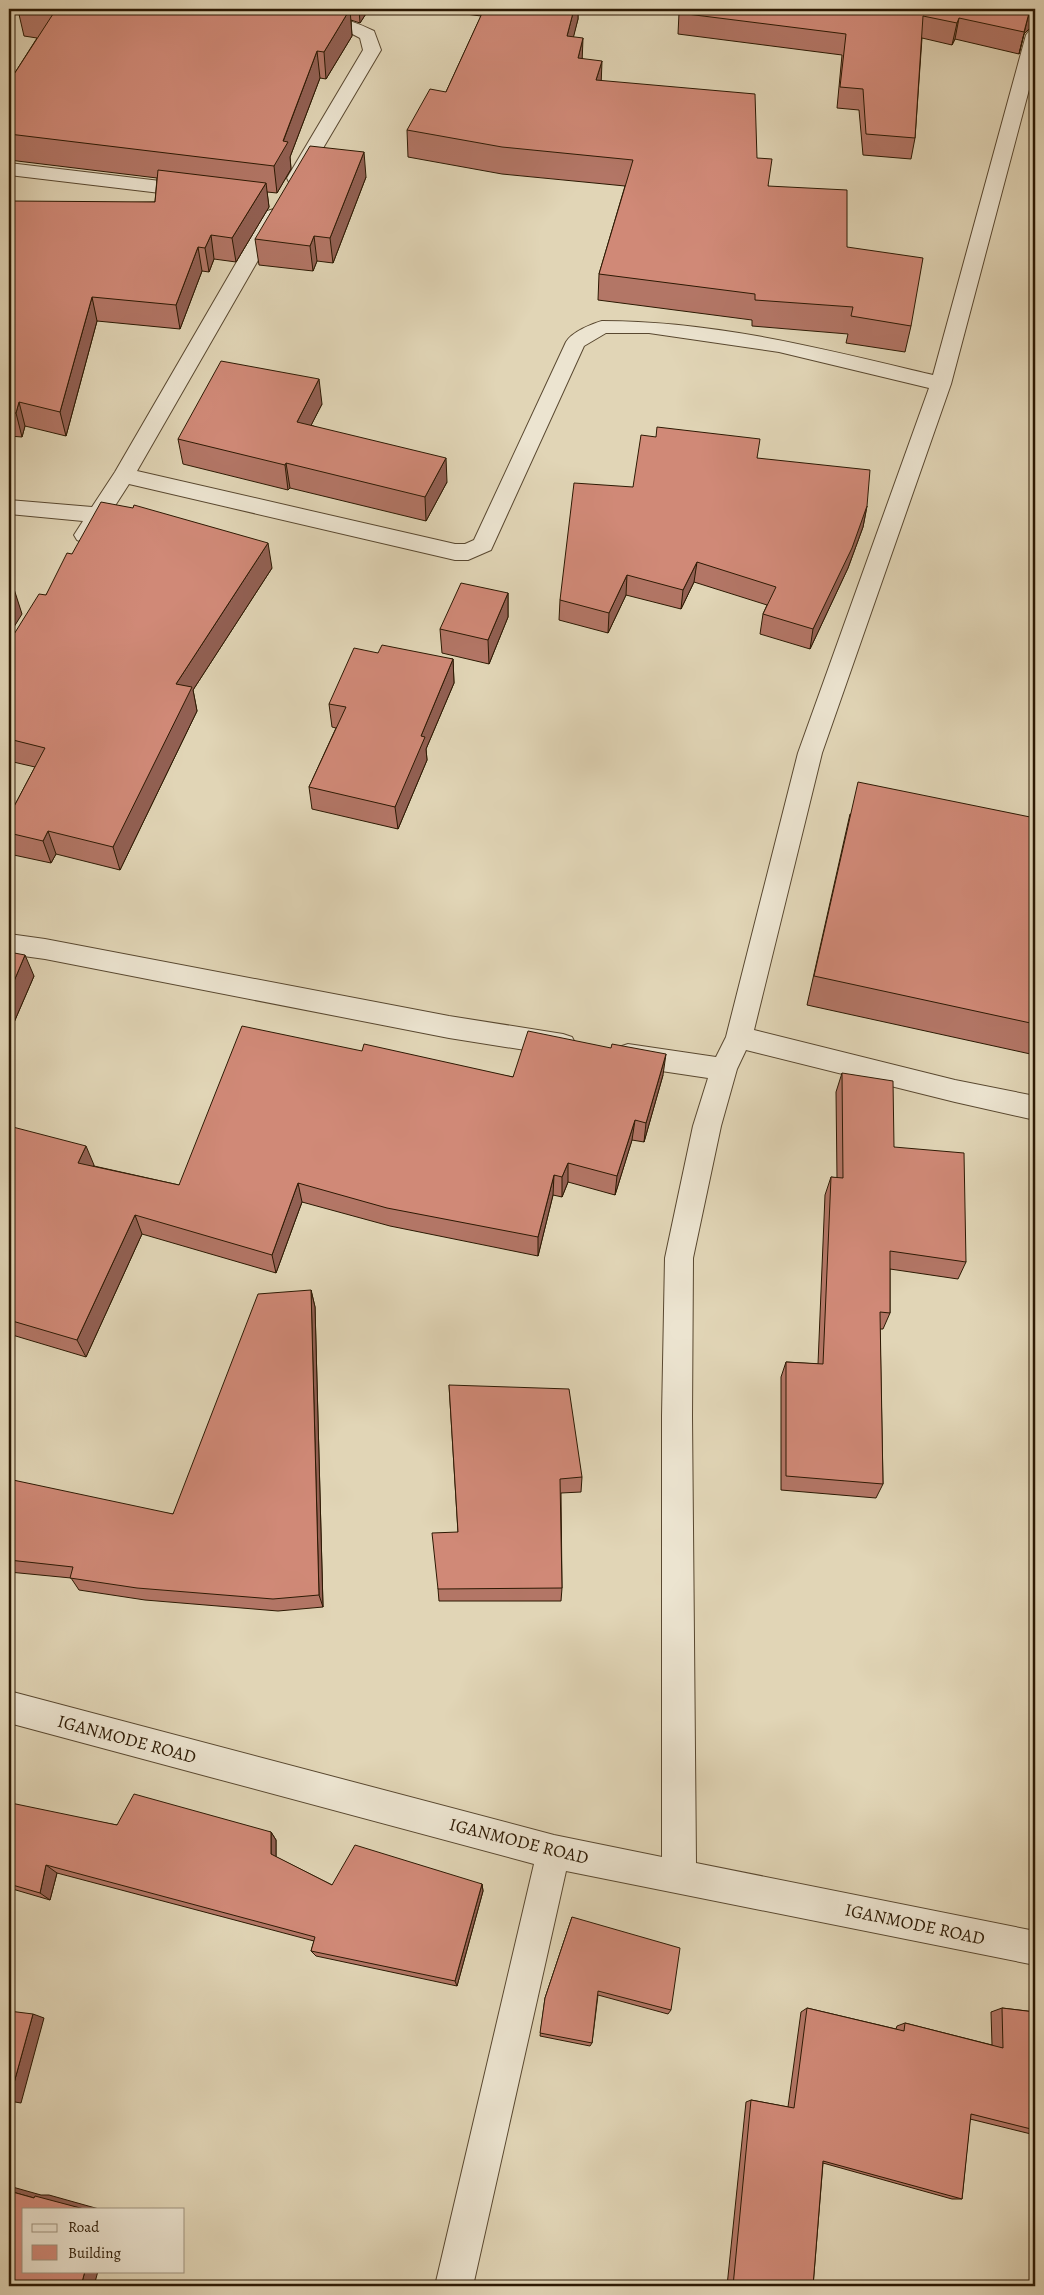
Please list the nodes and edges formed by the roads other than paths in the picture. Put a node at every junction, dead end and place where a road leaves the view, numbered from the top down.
1 (261, 9) edge
2 (1035, 35) edge
3 (9, 170) edge
4 (288, 192) edge
5 (214, 193) edge
6 (263, 198) edge
7 (941, 384) junction
8 (124, 475) junction
9 (9, 507) edge
10 (97, 515) junction
11 (76, 548) edge
12 (9, 944) edge
13 (739, 1037) junction
14 (724, 1069) junction
15 (1035, 1108) edge
16 (9, 1707) edge
17 (554, 1852) junction
18 (679, 1876) junction
19 (1035, 1948) edge
20 (454, 2286) edge

1 - 4 street
2 - 7 street
3 - 5 street
6 - 8 street
7 - 8 street
7 - 13 street
8 - 10 street
9 - 10 street
10 - 11 street
12 - 14 street
13 - 14 street
13 - 15 street
14 - 18 street
16 - 17 street, IGANMODE ROAD
17 - 18 street, IGANMODE ROAD
17 - 20 street
18 - 19 street, IGANMODE ROAD

